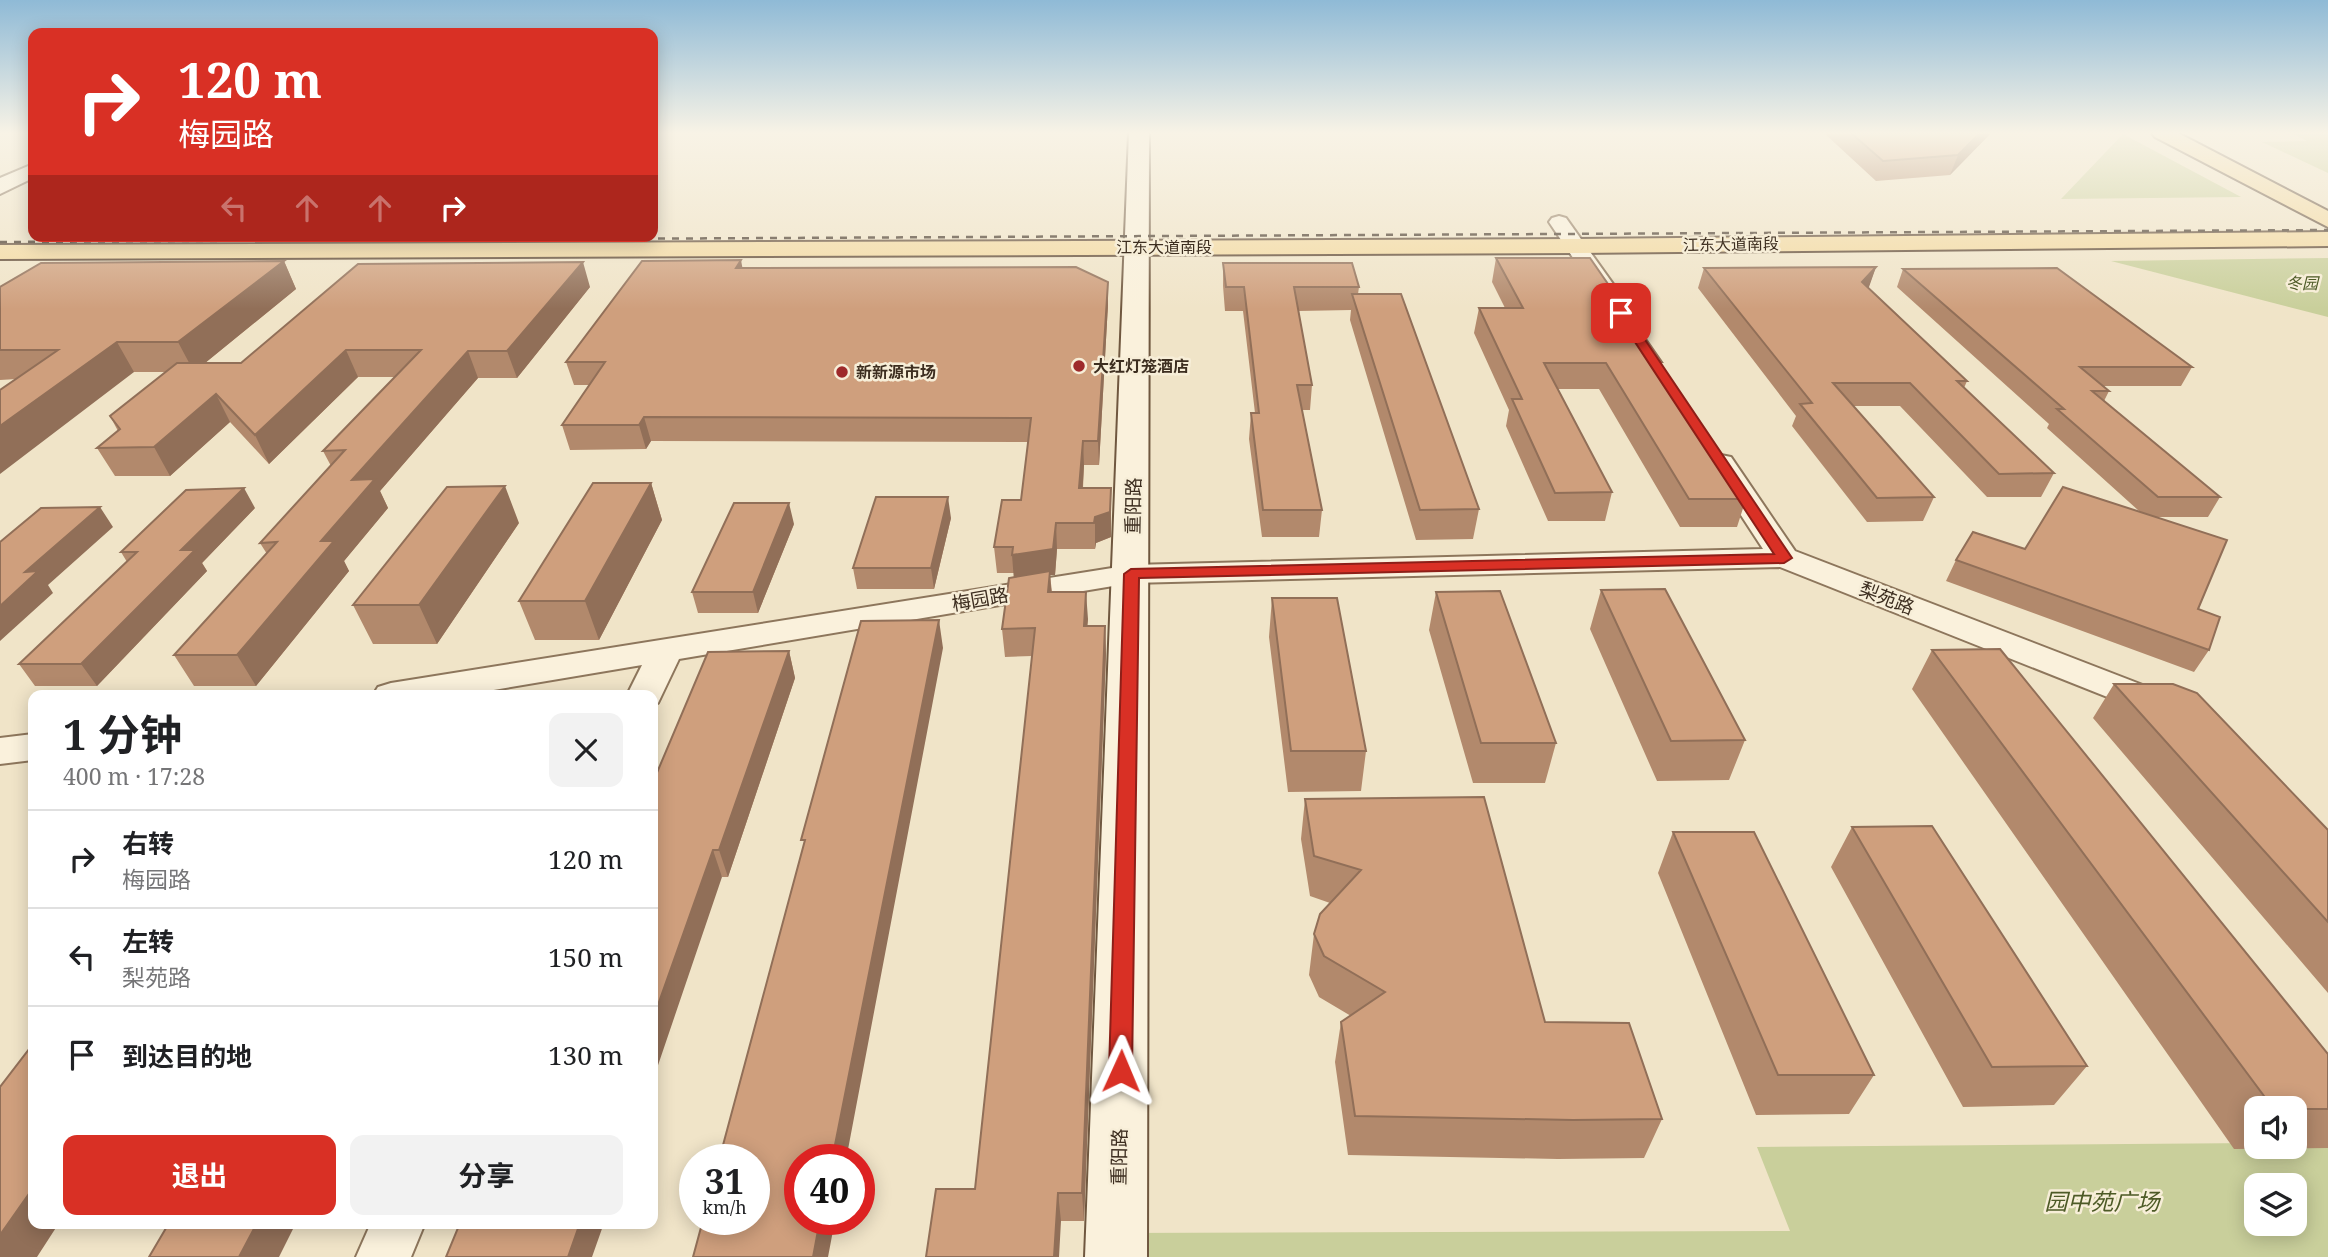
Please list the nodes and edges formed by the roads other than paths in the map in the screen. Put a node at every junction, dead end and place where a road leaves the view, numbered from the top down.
1 (1138, 192) edge
2 (2274, 192) edge
3 (2283, 192) edge
4 (2094, 219) dead end
5 (2328, 220) edge
6 (1260, 225) dead end
7 (658, 227) edge
8 (1563, 228) junction
9 (0, 230) edge
10 (28, 230) edge
11 (1138, 237) junction
12 (0, 252) edge
13 (1623, 315) edge
14 (1707, 442) edge
15 (1784, 558) junction
16 (1131, 574) junction
17 (665, 652) junction
18 (423, 690) edge
19 (647, 690) edge
20 (2175, 711) edge
21 (28, 748) edge
22 (0, 751) edge
23 (396, 1229) edge
24 (383, 1257) edge
25 (1116, 1257) edge

1 - 11 street, 重阳路
2 - 5 main road
3 - 5 main road
4 - 5 main road
5 - 8 main road, 江东大道南段
6 - 11 main road, 江东大道南段
7 - 11 main road, 江东大道南段
8 - 11 main road, 江东大道南段
8 - 13 street
9 - 10 main road
11 - 12 main road, 江东大道南段
11 - 16 street, 重阳路
14 - 15 street
15 - 16 street, 梅园路
15 - 20 street, 梨苑路
16 - 17 street, 梅园路
16 - 25 street, 重阳路
17 - 18 street, 梅园路
17 - 19 street
21 - 22 street
23 - 24 street

